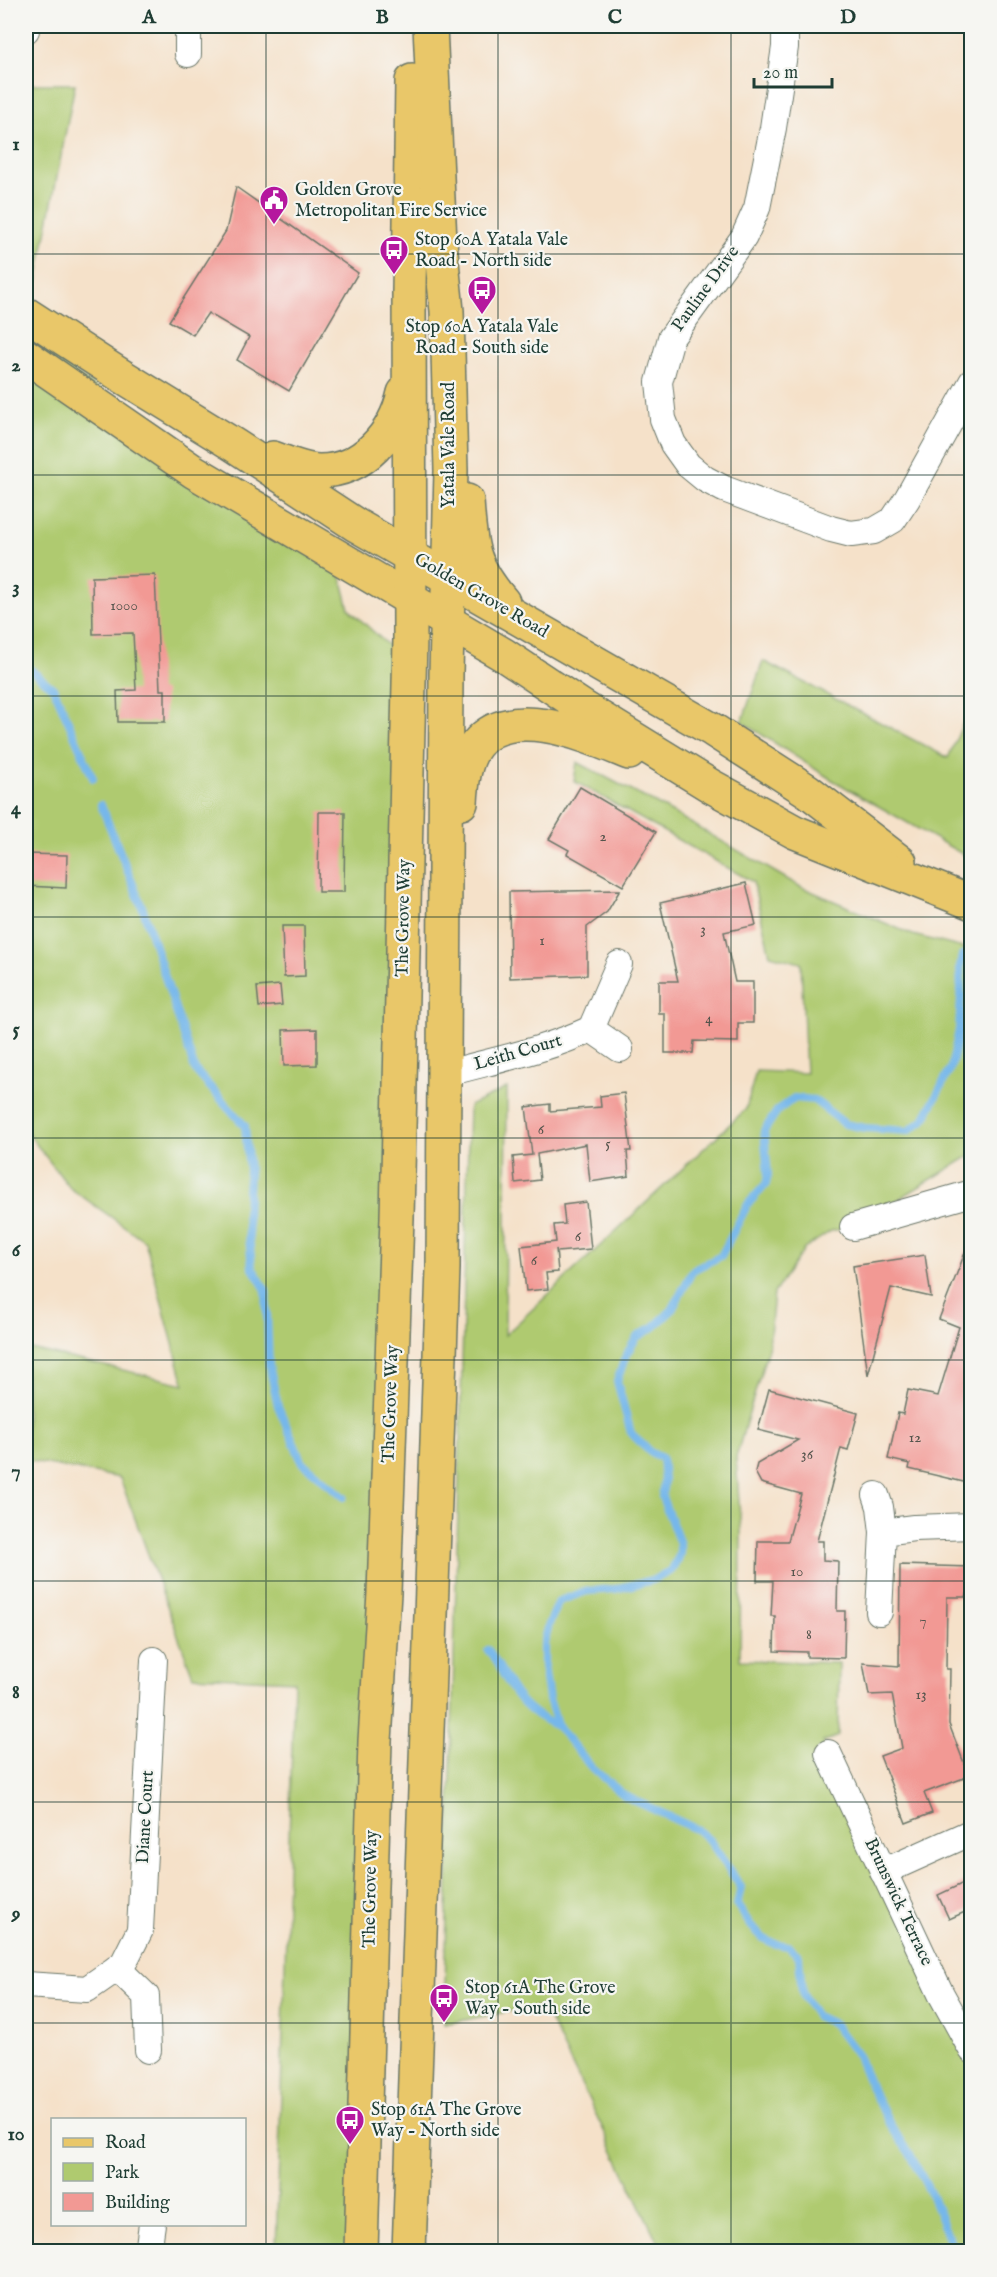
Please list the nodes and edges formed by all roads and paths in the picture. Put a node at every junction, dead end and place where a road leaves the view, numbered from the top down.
1 (188, 26) edge
2 (416, 26) edge
3 (430, 26) edge
4 (785, 26) edge
5 (188, 54) dead end
6 (26, 314) edge
7 (26, 356) edge
8 (410, 366) junction
9 (972, 382) edge
10 (449, 396) junction
11 (234, 445) junction
12 (410, 556) junction
13 (448, 577) junction
14 (410, 600) junction
15 (512, 613) junction
16 (447, 621) junction
17 (711, 786) junction
18 (930, 885) junction
19 (972, 903) edge
20 (619, 964) dead end
21 (444, 982) junction
22 (591, 1029) junction
23 (620, 1049) dead end
24 (444, 1074) junction
25 (972, 1193) edge
26 (853, 1227) dead end
27 (876, 1496) dead end
28 (972, 1526) edge
29 (883, 1532) junction
30 (879, 1612) dead end
31 (154, 1660) dead end
32 (828, 1753) dead end
33 (972, 1832) edge
34 (883, 1872) junction
35 (117, 1968) junction
36 (26, 1985) edge
37 (148, 2050) dead end
38 (972, 2050) edge
39 (152, 2226) edge
40 (147, 2252) edge
41 (361, 2252) edge
42 (410, 2252) edge

1 - 5 street
2 - 8 main road
3 - 10 main road, Yatala Vale Road
4 - 9 street, Pauline Drive
6 - 11 main road, Golden Grove Road
7 - 14 main road, Golden Grove Road
8 - 11 main road
8 - 12 main road
10 - 13 main road, Yatala Vale Road
10 - 15 main road
11 - 12 main road, Golden Grove Road
12 - 13 main road, Golden Grove Road
12 - 14 main road, The Grove Way
13 - 15 main road, Golden Grove Road
13 - 16 main road
14 - 16 main road, Golden Grove Road
14 - 41 main road, The Grove Way
15 - 18 main road, Golden Grove Road
16 - 17 main road, Golden Grove Road
16 - 21 main road
17 - 18 main road, Golden Grove Road
17 - 21 main road
18 - 19 main road, Golden Grove Road
20 - 22 street
21 - 24 main road
22 - 23 street
22 - 24 street, Leith Court
24 - 42 main road
25 - 26 street
27 - 29 street
28 - 29 street
29 - 30 street
31 - 35 street, Diane Court
32 - 34 street, Brunswick Terrace
33 - 34 street
34 - 38 street, Brunswick Terrace
35 - 36 street, Diane Court
35 - 37 street
39 - 40 street

